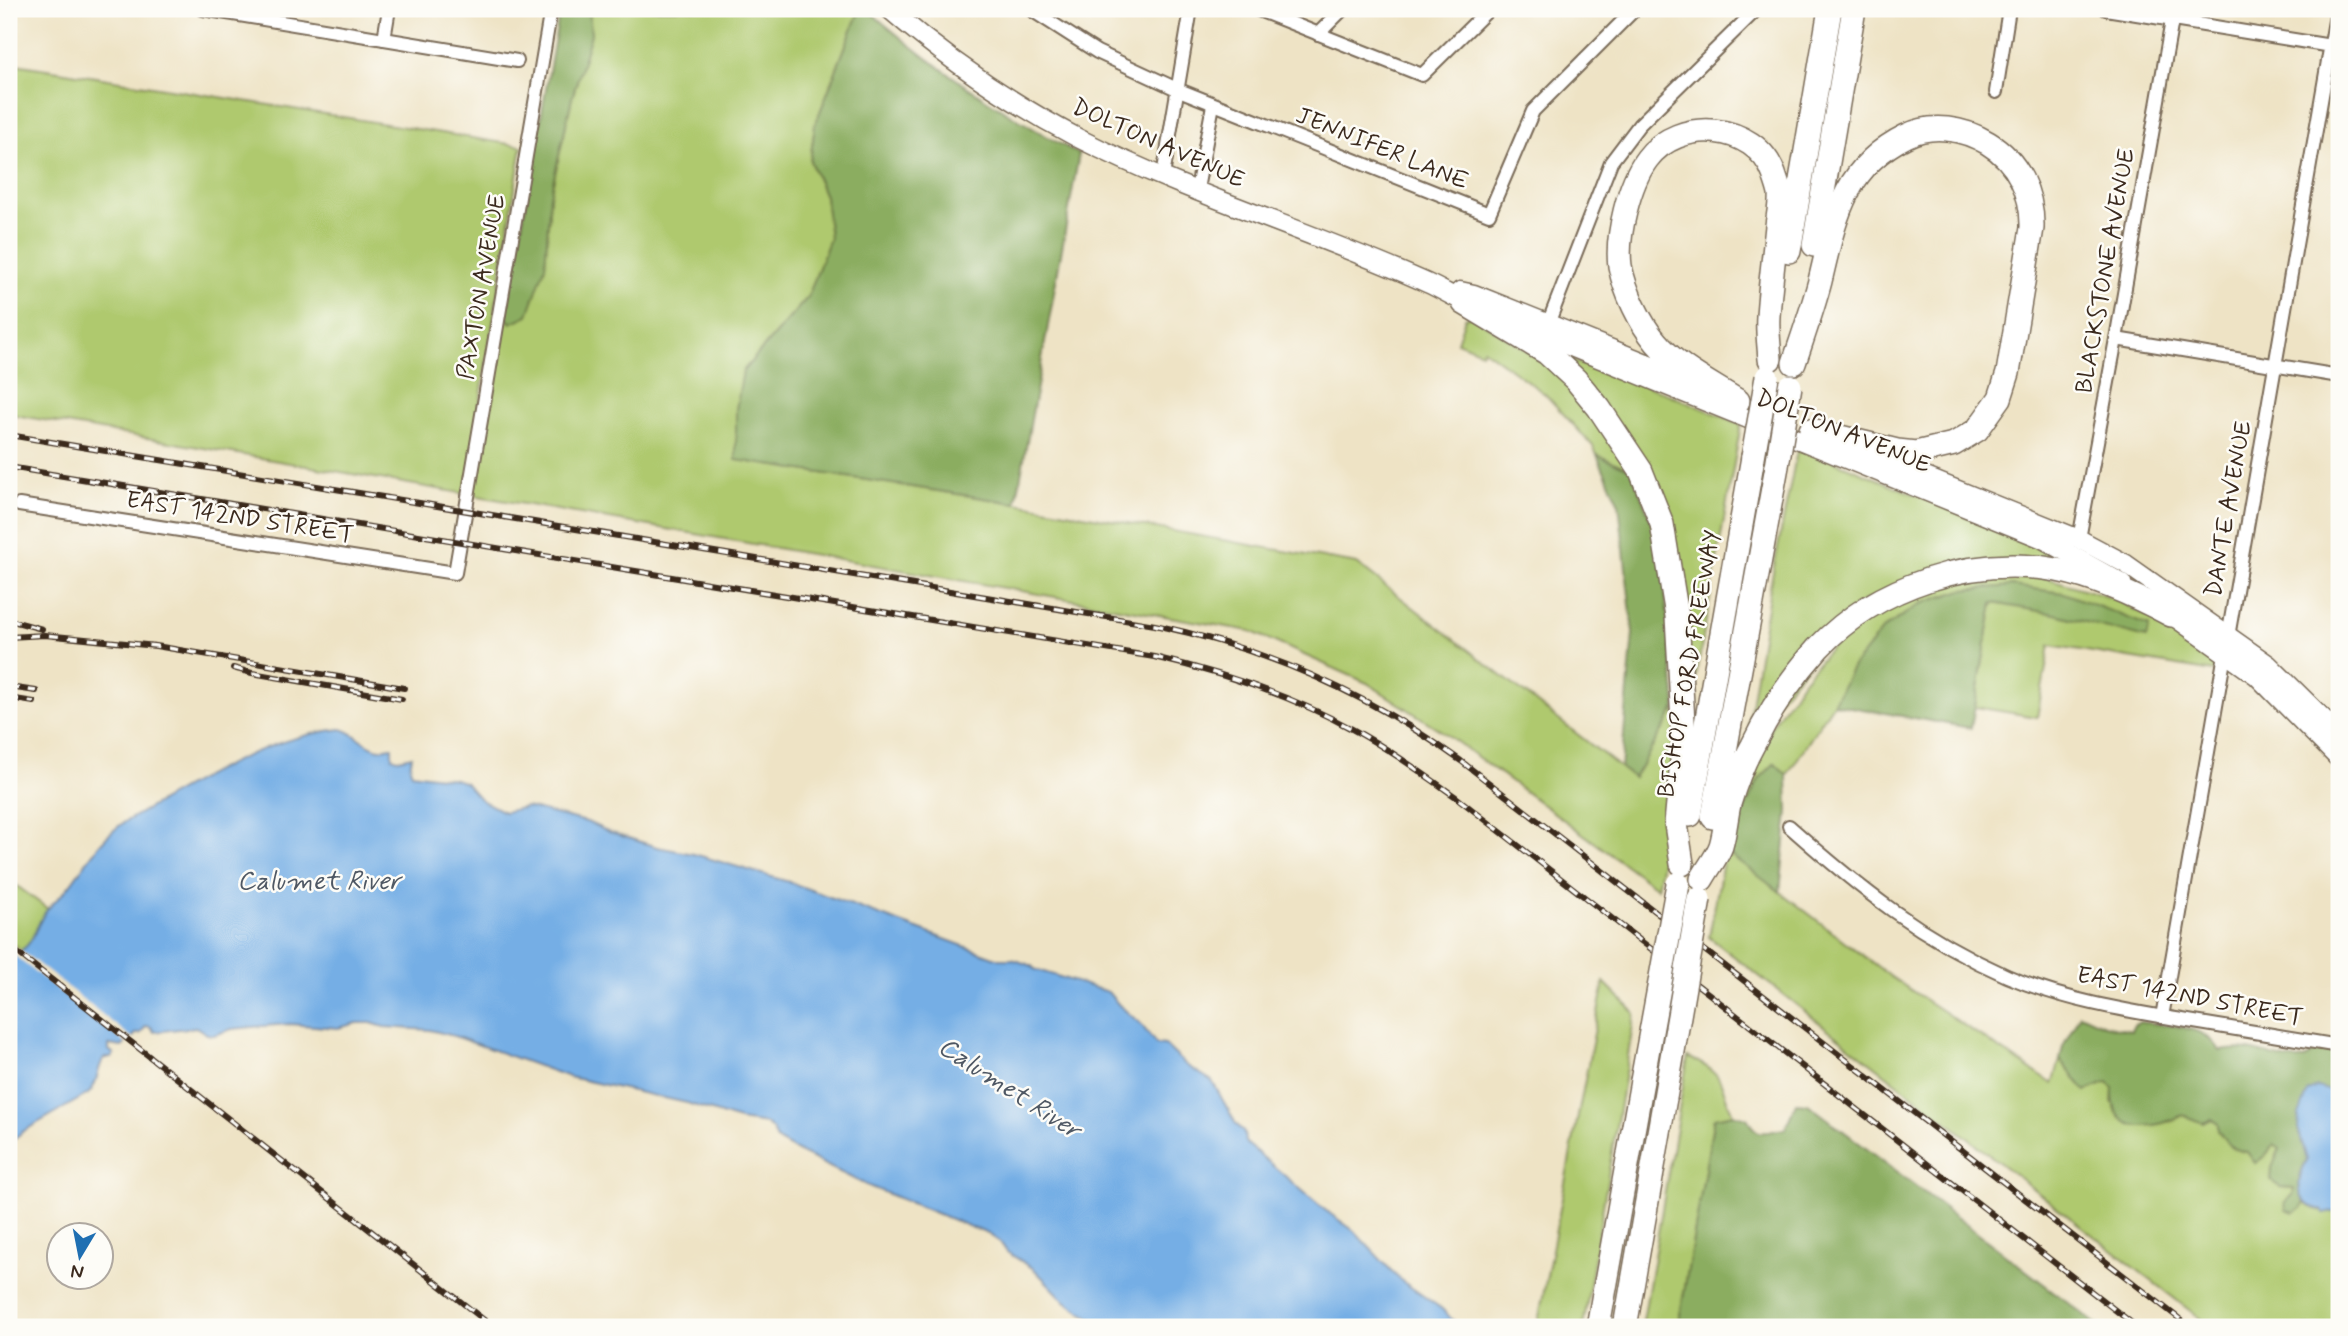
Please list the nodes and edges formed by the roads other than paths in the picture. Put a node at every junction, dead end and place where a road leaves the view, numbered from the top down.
1 (203, 9) edge
2 (389, 9) edge
3 (551, 9) edge
4 (889, 9) edge
5 (1030, 9) edge
6 (1191, 9) edge
7 (1256, 9) edge
8 (1343, 9) edge
9 (1489, 9) edge
10 (1635, 9) edge
11 (1757, 9) edge
12 (1830, 9) edge
13 (1854, 9) edge
14 (2009, 9) edge
15 (2106, 9) edge
16 (2337, 9) edge
17 (2173, 14) edge
18 (1318, 34) junction
19 (384, 39) junction
20 (2331, 46) junction
21 (517, 61) dead end
22 (1179, 90) junction
23 (1996, 92) dead end
24 (1213, 104) junction
25 (1163, 176) junction
26 (1197, 189) junction
27 (1429, 284) junction
28 (1464, 303) junction
29 (1546, 330) junction
30 (2116, 339) junction
31 (1794, 363) junction
32 (2275, 365) junction
33 (1768, 368) junction
34 (2339, 376) edge
35 (1738, 401) junction
36 (1811, 430) junction
37 (19, 505) dead end
38 (2078, 539) junction
39 (455, 573) joint
40 (2171, 615) junction
41 (2227, 645) junction
42 (2339, 734) edge
43 (2339, 759) edge
44 (1789, 827) dead end
45 (1680, 874) junction
46 (1700, 889) junction
47 (2162, 1017) junction
48 (2339, 1046) edge
49 (1598, 1327) edge
50 (1625, 1327) edge

1 - 19 street
2 - 19 street
3 - 39 street, PAXTON AVENUE
4 - 25 street, DOLTON AVENUE
5 - 22 street, JENNIFER LANE
6 - 22 street
7 - 18 street
8 - 18 street
9 - 18 street
10 - 24 street, JENNIFER LANE
11 - 29 street
12 - 33 highway, BISHOP FORD FREEWAY
13 - 31 highway, BISHOP FORD FREEWAY
14 - 23 street
15 - 17 street
16 - 20 street, DANTE AVENUE
17 - 20 street
17 - 30 street, BLACKSTONE AVENUE
19 - 21 street
20 - 32 street, DANTE AVENUE
22 - 24 street, JENNIFER LANE
22 - 25 street
24 - 26 street
25 - 26 street, DOLTON AVENUE
26 - 27 street, DOLTON AVENUE
27 - 28 street, DOLTON AVENUE
27 - 29 street, DOLTON AVENUE
28 - 29 street, DOLTON AVENUE
28 - 45 highway
29 - 35 street, DOLTON AVENUE
29 - 40 street, DOLTON AVENUE
30 - 32 street
30 - 38 street, BLACKSTONE AVENUE
31 - 36 highway
31 - 46 highway, BISHOP FORD FREEWAY, bridge
32 - 34 street
32 - 41 street, DANTE AVENUE
33 - 35 highway
33 - 45 highway, BISHOP FORD FREEWAY, bridge
35 - 36 street, DOLTON AVENUE
36 - 38 street, DOLTON AVENUE
37 - 39 street, EAST 142ND STREET
38 - 41 street, DOLTON AVENUE
40 - 41 street, DOLTON AVENUE
40 - 46 highway
41 - 42 street
41 - 43 street
41 - 47 street, DANTE AVENUE
44 - 47 street, EAST 142ND STREET
45 - 49 highway, BISHOP FORD FREEWAY, bridge
46 - 50 highway, BISHOP FORD FREEWAY, bridge
47 - 48 street, EAST 142ND STREET

